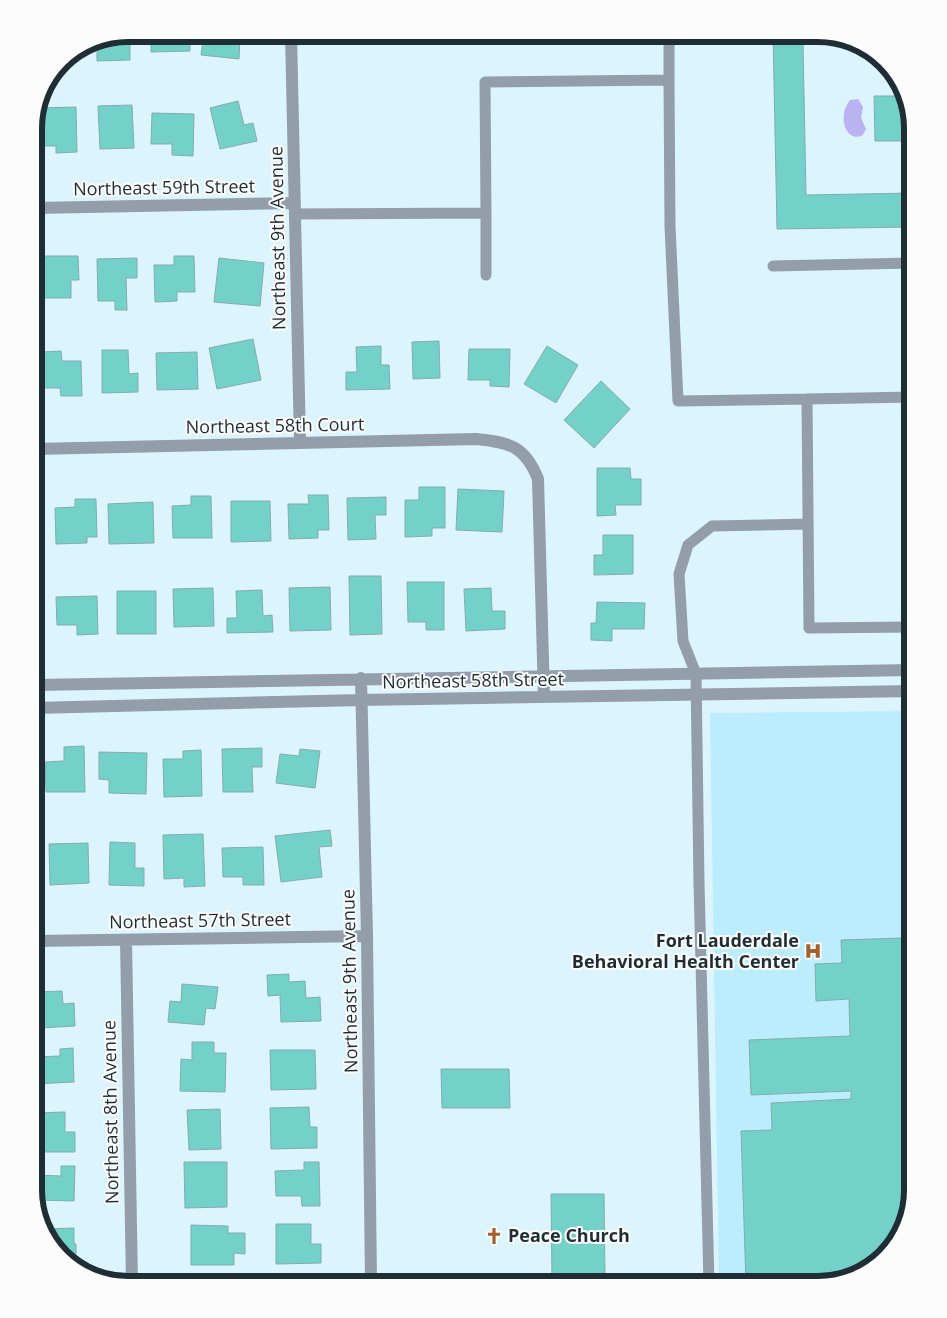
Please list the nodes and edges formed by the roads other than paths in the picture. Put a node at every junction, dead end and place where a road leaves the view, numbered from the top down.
1 (291, 42) edge
2 (669, 43) edge
3 (669, 80) junction
4 (43, 208) edge
5 (295, 209) junction
6 (486, 213) junction
7 (904, 263) edge
8 (773, 266) dead end
9 (486, 275) dead end
10 (904, 397) edge
11 (807, 399) junction
12 (300, 442) junction
13 (43, 449) edge
14 (808, 524) junction
15 (904, 627) edge
16 (904, 670) edge
17 (696, 674) junction
18 (544, 676) junction
19 (361, 678) junction
20 (42, 685) edge
21 (904, 691) edge
22 (697, 695) junction
23 (544, 697) junction
24 (361, 700) junction
25 (42, 708) edge
26 (367, 936) junction
27 (126, 940) junction
28 (42, 942) edge
29 (132, 1275) edge
30 (371, 1275) edge
31 (710, 1276) edge

1 - 5 street, Northeast 9th Avenue
2 - 3 lane
3 - 6 lane
3 - 11 lane
4 - 5 street, Northeast 59th Street
5 - 6 lane
5 - 12 street, Northeast 9th Avenue
6 - 9 lane
7 - 8 lane
10 - 11 lane
11 - 14 lane
12 - 13 street, Northeast 58th Court
12 - 18 street, Northeast 58th Court
14 - 15 lane
14 - 17 lane
16 - 17 street, Northeast 58th Street
17 - 18 street, Northeast 58th Street
17 - 22 lane
18 - 19 street, Northeast 58th Street
18 - 23 street
19 - 20 street, Northeast 58th Street
19 - 24 street, Northeast 9th Avenue
21 - 22 street, Northeast 58th Street
22 - 23 street, Northeast 58th Street
22 - 31 lane
23 - 24 street, Northeast 58th Street
24 - 25 street, Northeast 58th Street
24 - 26 street, Northeast 9th Avenue
26 - 27 street, Northeast 57th Street
26 - 30 street, Northeast 9th Avenue
27 - 28 street, Northeast 57th Street
27 - 29 street, Northeast 8th Avenue

